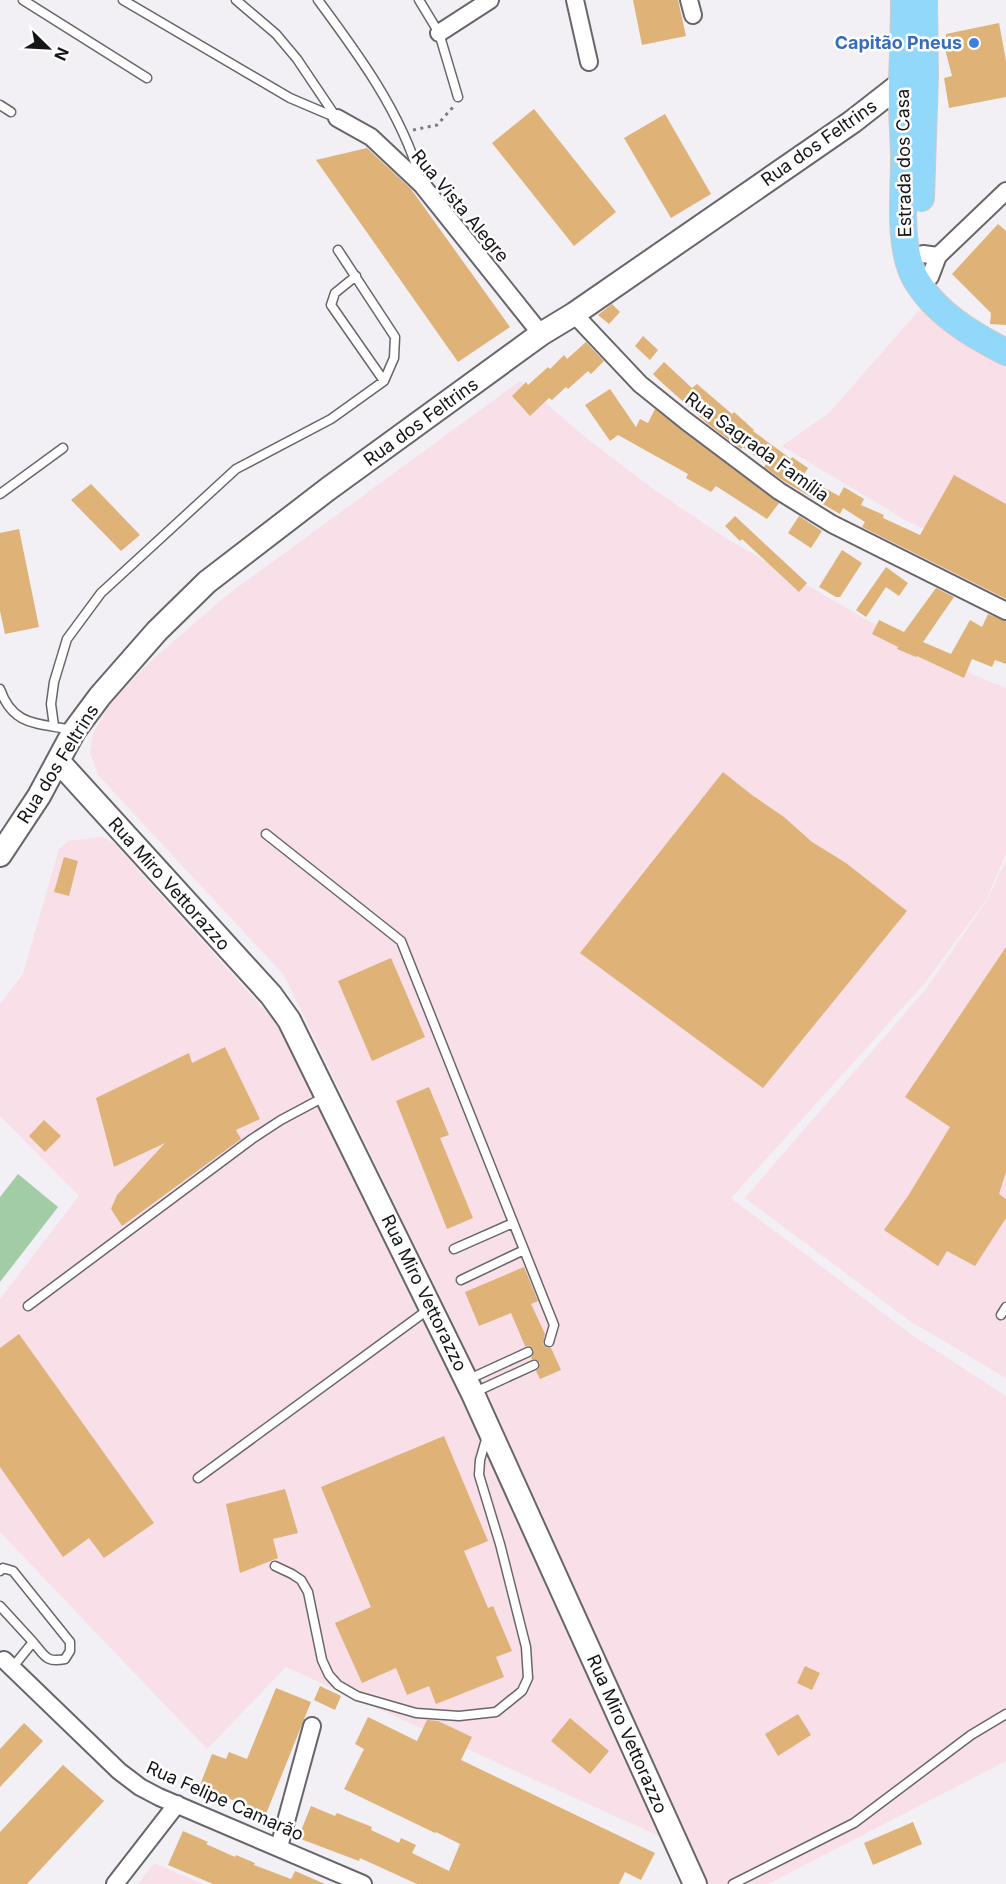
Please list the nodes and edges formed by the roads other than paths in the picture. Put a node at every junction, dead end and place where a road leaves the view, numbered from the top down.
1 (23, 0) edge
2 (123, 0) edge
3 (236, 0) edge
4 (318, 0) edge
5 (419, 0) edge
6 (490, 0) edge
7 (575, 0) edge
8 (904, 0) edge
9 (924, 0) edge
10 (439, 33) junction
11 (589, 62) dead end
12 (147, 78) dead end
13 (913, 80) junction
14 (458, 97) road end
15 (0, 105) edge
16 (11, 112) dead end
17 (337, 118) junction
18 (422, 185) junction
19 (1006, 192) edge
20 (338, 250) dead end
21 (930, 262) junction
22 (356, 276) junction
23 (574, 314) junction
24 (541, 334) junction
25 (1006, 340) edge
26 (1006, 352) edge
27 (384, 381) junction
28 (63, 448) dead end
29 (0, 494) edge
30 (1006, 611) edge
31 (0, 689) edge
32 (64, 729) junction
33 (58, 762) junction
34 (266, 834) dead end
35 (0, 855) edge
36 (326, 1096) junction
37 (513, 1223) junction
38 (454, 1249) dead end
39 (524, 1250) junction
40 (461, 1280) dead end
41 (28, 1306) dead end
42 (431, 1306) junction
43 (549, 1342) dead end
44 (528, 1352) dead end
45 (534, 1365) dead end
46 (470, 1387) junction
47 (489, 1430) junction
48 (198, 1478) dead end
49 (274, 1566) dead end
50 (0, 1570) edge
51 (0, 1606) edge
52 (33, 1642) junction
53 (8, 1664) joint
54 (1006, 1714) edge
55 (312, 1726) dead end
56 (177, 1804) junction
57 (279, 1847) junction
58 (115, 1884) edge
59 (363, 1884) edge
60 (695, 1884) edge
61 (733, 1884) edge

1 - 12 lane
2 - 17 lane
3 - 17 lane
4 - 18 lane
5 - 10 lane
6 - 10 street
7 - 11 street
8 - 13 main road, Estrada dos Casa
9 - 13 main road, Estrada dos Casa
10 - 14 lane
13 - 21 main road, Estrada dos Casa
13 - 23 street, Rua dos Feltrins
13 - 26 main road, Estrada dos Casa
15 - 16 lane
17 - 18 street, Rua Vista Alegre
18 - 24 street, Rua Vista Alegre
19 - 21 street
20 - 22 lane
21 - 25 main road
22 - 27 lane
22 - 27 lane
23 - 24 street, Rua dos Feltrins
23 - 30 street, Rua Sagrada Família
24 - 32 street, Rua dos Feltrins
27 - 32 lane
28 - 29 lane
31 - 32 lane
32 - 33 street, Rua dos Feltrins
33 - 35 street, Rua dos Feltrins
33 - 36 street, Rua Miro Vettorazzo
34 - 37 lane
36 - 41 lane
36 - 42 street, Rua Miro Vettorazzo
37 - 38 lane
37 - 39 lane
39 - 40 lane
39 - 43 lane
42 - 46 street, Rua Miro Vettorazzo
42 - 48 lane
44 - 46 lane
45 - 46 lane
46 - 47 street, Rua Miro Vettorazzo
47 - 49 lane
47 - 60 street, Rua Miro Vettorazzo
50 - 52 lane
51 - 52 lane
52 - 53 lane
53 - 56 street, Rua Felipe Camarão
54 - 61 lane
55 - 57 street
56 - 57 street, Rua Felipe Camarão
56 - 58 street
57 - 59 street, Rua Felipe Camarão

